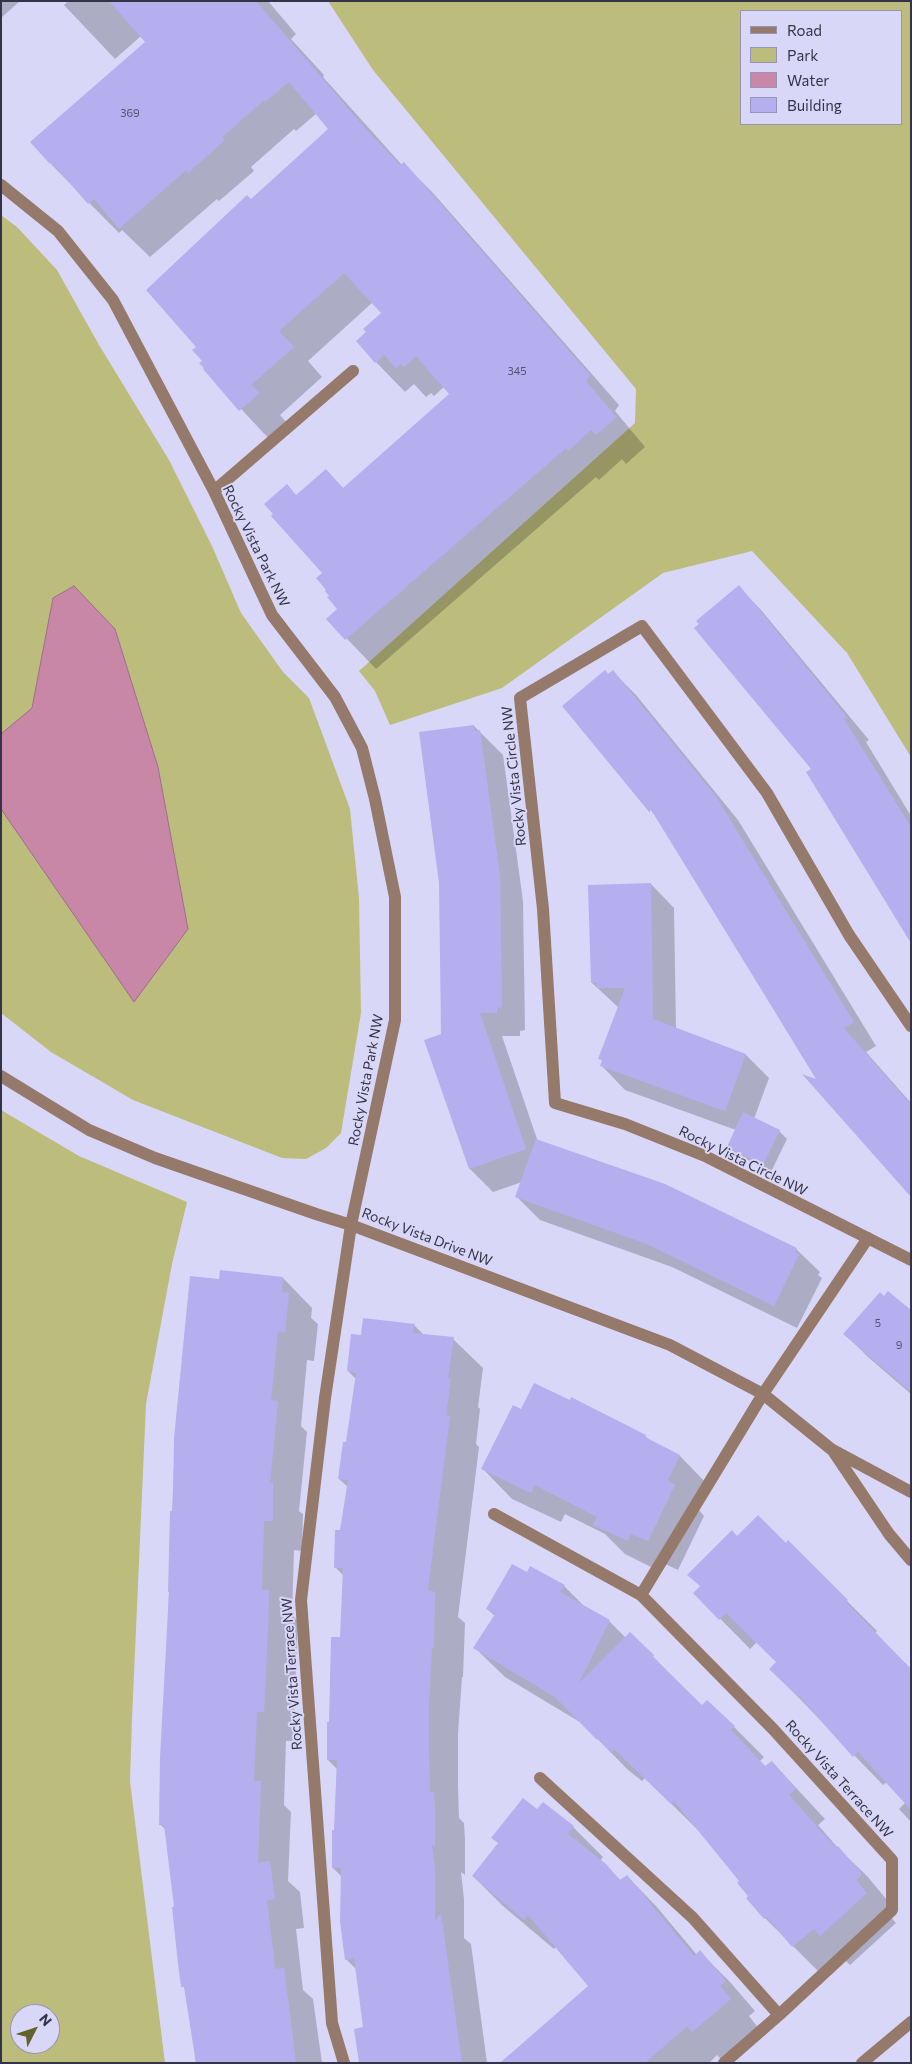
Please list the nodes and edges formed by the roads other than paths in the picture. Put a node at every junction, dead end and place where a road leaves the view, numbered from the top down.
1 (1, 185) edge
2 (353, 371) dead end
3 (214, 491) junction
4 (911, 1026) edge
5 (1, 1076) edge
6 (351, 1225) junction
7 (868, 1238) junction
8 (911, 1260) edge
9 (763, 1394) junction
10 (831, 1449) junction
11 (911, 1492) edge
12 (494, 1514) dead end
13 (911, 1560) edge
14 (641, 1595) junction
15 (540, 1778) dead end
16 (779, 2015) junction
17 (911, 2022) edge
18 (344, 2063) edge
19 (724, 2063) edge
20 (862, 2063) edge

1 - 3 street, Rocky Vista Park NW
2 - 3 street
3 - 6 street, Rocky Vista Park NW
4 - 7 street, Rocky Vista Circle NW
5 - 6 street, Rocky Vista Drive NW
6 - 9 street, Rocky Vista Drive NW
6 - 18 street, Rocky Vista Terrace NW
7 - 8 street, Rocky Vista Circle NW
7 - 9 street
9 - 10 street, Rocky Vista Drive NW
9 - 14 street
10 - 11 street, Rocky Vista Drive NW
10 - 13 street, Rocky Vista Drive NW
12 - 14 street, Rocky Vista Terrace NW
14 - 16 street, Rocky Vista Terrace NW
15 - 16 street
16 - 19 street, Rocky Vista Terrace NW
17 - 20 street

